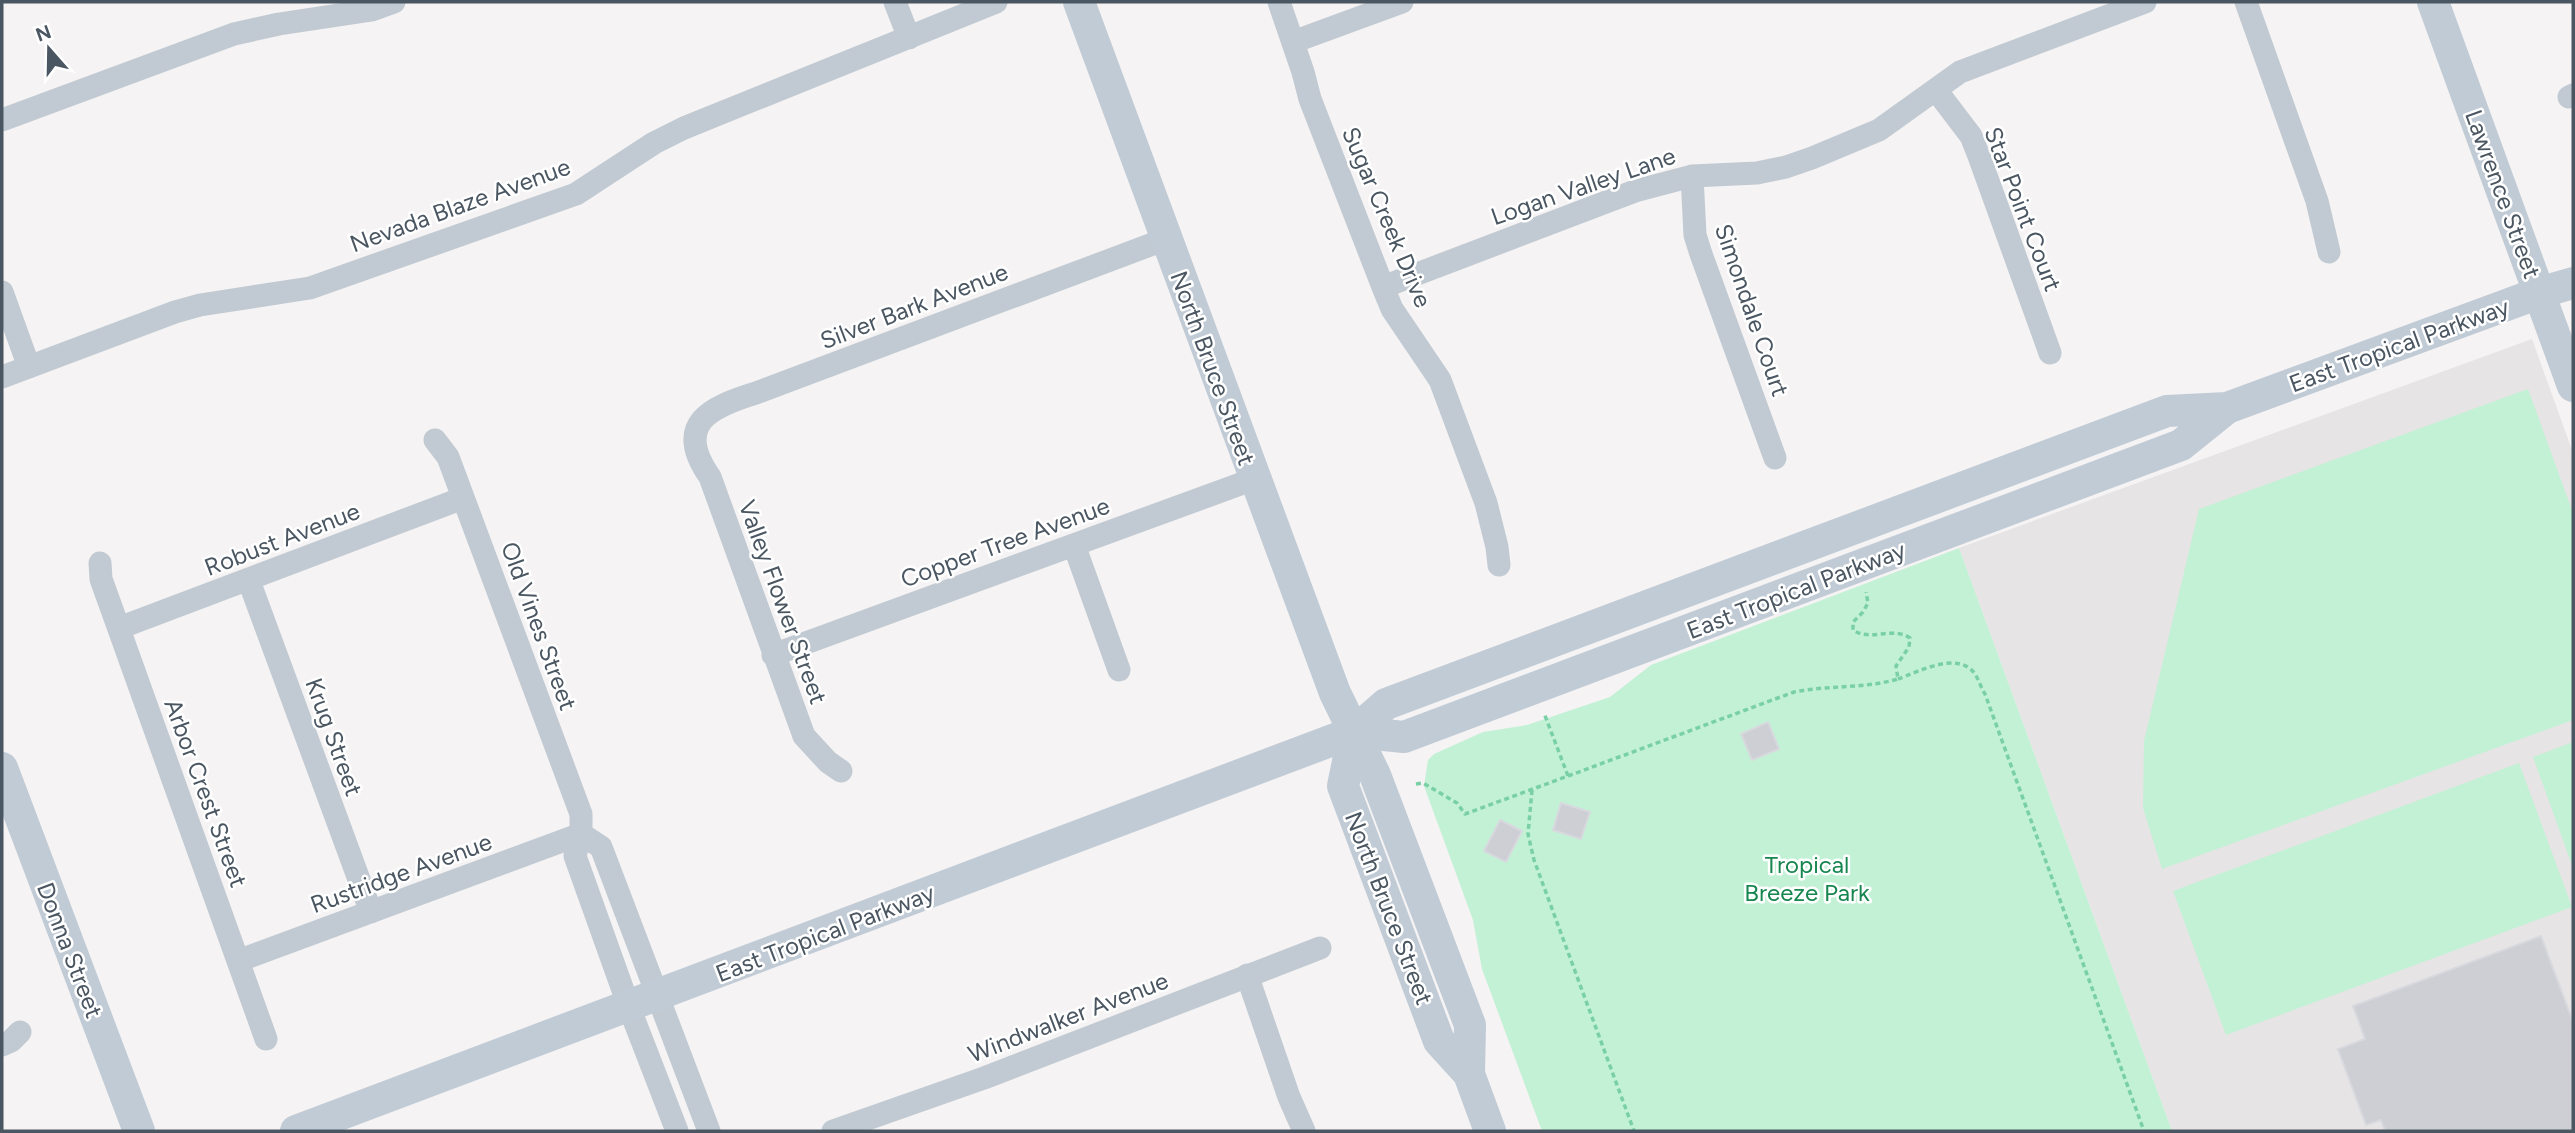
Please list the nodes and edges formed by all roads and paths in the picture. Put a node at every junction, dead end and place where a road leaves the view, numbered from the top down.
1 (394, 2) edge
2 (895, 2) edge
3 (996, 2) edge
4 (1079, 2) edge
5 (1279, 2) edge
6 (1402, 2) edge
7 (2145, 2) edge
8 (2246, 2) edge
9 (2432, 2) edge
10 (909, 38) junction
11 (1293, 42) junction
12 (1936, 90) junction
13 (2, 120) edge
14 (1692, 176) junction
15 (1166, 239) junction
16 (2329, 252) dead end
17 (2573, 283) edge
18 (1383, 287) junction
19 (2, 292) edge
20 (2539, 293) junction
21 (2050, 353) dead end
22 (29, 367) junction
23 (2, 377) edge
24 (2573, 386) edge
25 (2227, 408) junction
26 (695, 438) joint
27 (435, 440) dead end
28 (1775, 458) dead end
29 (1254, 478) junction
30 (463, 498) junction
31 (1074, 545) junction
32 (100, 564) dead end
33 (1499, 565) dead end
34 (249, 581) junction
35 (1866, 592) dead end
36 (119, 628) junction
37 (773, 655) junction
38 (1119, 670) dead end
39 (1898, 679) junction
40 (1535, 688) junction
41 (1354, 732) junction
42 (2, 768) edge
43 (841, 771) dead end
44 (1568, 776) junction
45 (1416, 784) dead end
46 (1532, 790) junction
47 (581, 834) junction
48 (371, 912) junction
49 (1320, 948) dead end
50 (238, 961) junction
51 (1247, 975) junction
52 (643, 1002) junction
53 (266, 1039) dead end
54 (139, 1131) edge
55 (296, 1131) edge
56 (677, 1131) edge
57 (709, 1131) edge
58 (833, 1131) edge
59 (1304, 1131) edge
60 (1490, 1131) edge
61 (1634, 1131) edge
62 (2144, 1131) edge

1 - 13 street
2 - 10 street
3 - 10 street, Nevada Blaze Avenue
4 - 15 main road, North Bruce Street
5 - 11 street, Sugar Creek Drive
6 - 11 street
7 - 12 street, Logan Valley Lane
8 - 16 street
9 - 20 main road, Lawrence Street
10 - 22 street, Nevada Blaze Avenue
11 - 18 street, Sugar Creek Drive
12 - 14 street, Logan Valley Lane
12 - 21 street, Star Point Court
14 - 18 street, Logan Valley Lane
14 - 28 street, Simondale Court
15 - 26 street, Silver Bark Avenue
15 - 29 main road, North Bruce Street
17 - 20 main road, East Tropical Parkway
18 - 33 street, Sugar Creek Drive
19 - 22 street
20 - 24 main road, Lawrence Street
20 - 25 main road, East Tropical Parkway
22 - 23 street, Nevada Blaze Avenue
25 - 40 main road, East Tropical Parkway
25 - 41 main road, East Tropical Parkway
26 - 37 street, Valley Flower Street
27 - 30 street, Old Vines Street
29 - 31 street, Copper Tree Avenue
29 - 41 main road, North Bruce Street
30 - 34 street, Robust Avenue
30 - 47 street, Old Vines Street
31 - 37 street, Copper Tree Avenue
31 - 38 street
32 - 36 street, Arbor Crest Street
34 - 36 street, Robust Avenue
34 - 48 street, Krug Street
35 - 39 path
36 - 50 street, Arbor Crest Street
37 - 43 street, Valley Flower Street
39 - 44 path
39 - 62 path
40 - 41 main road, East Tropical Parkway
40 - 44 path
41 - 52 main road, East Tropical Parkway
41 - 60 main road, North Bruce Street
42 - 54 main road, Donna Street
44 - 46 path
45 - 46 path
46 - 61 path
47 - 48 street, Rustridge Avenue
47 - 52 street
48 - 50 street, Rustridge Avenue
49 - 51 street, Windwalker Avenue
50 - 53 street, Arbor Crest Street
51 - 58 street, Windwalker Avenue
51 - 59 street
52 - 55 main road, East Tropical Parkway
52 - 56 street
52 - 57 street

